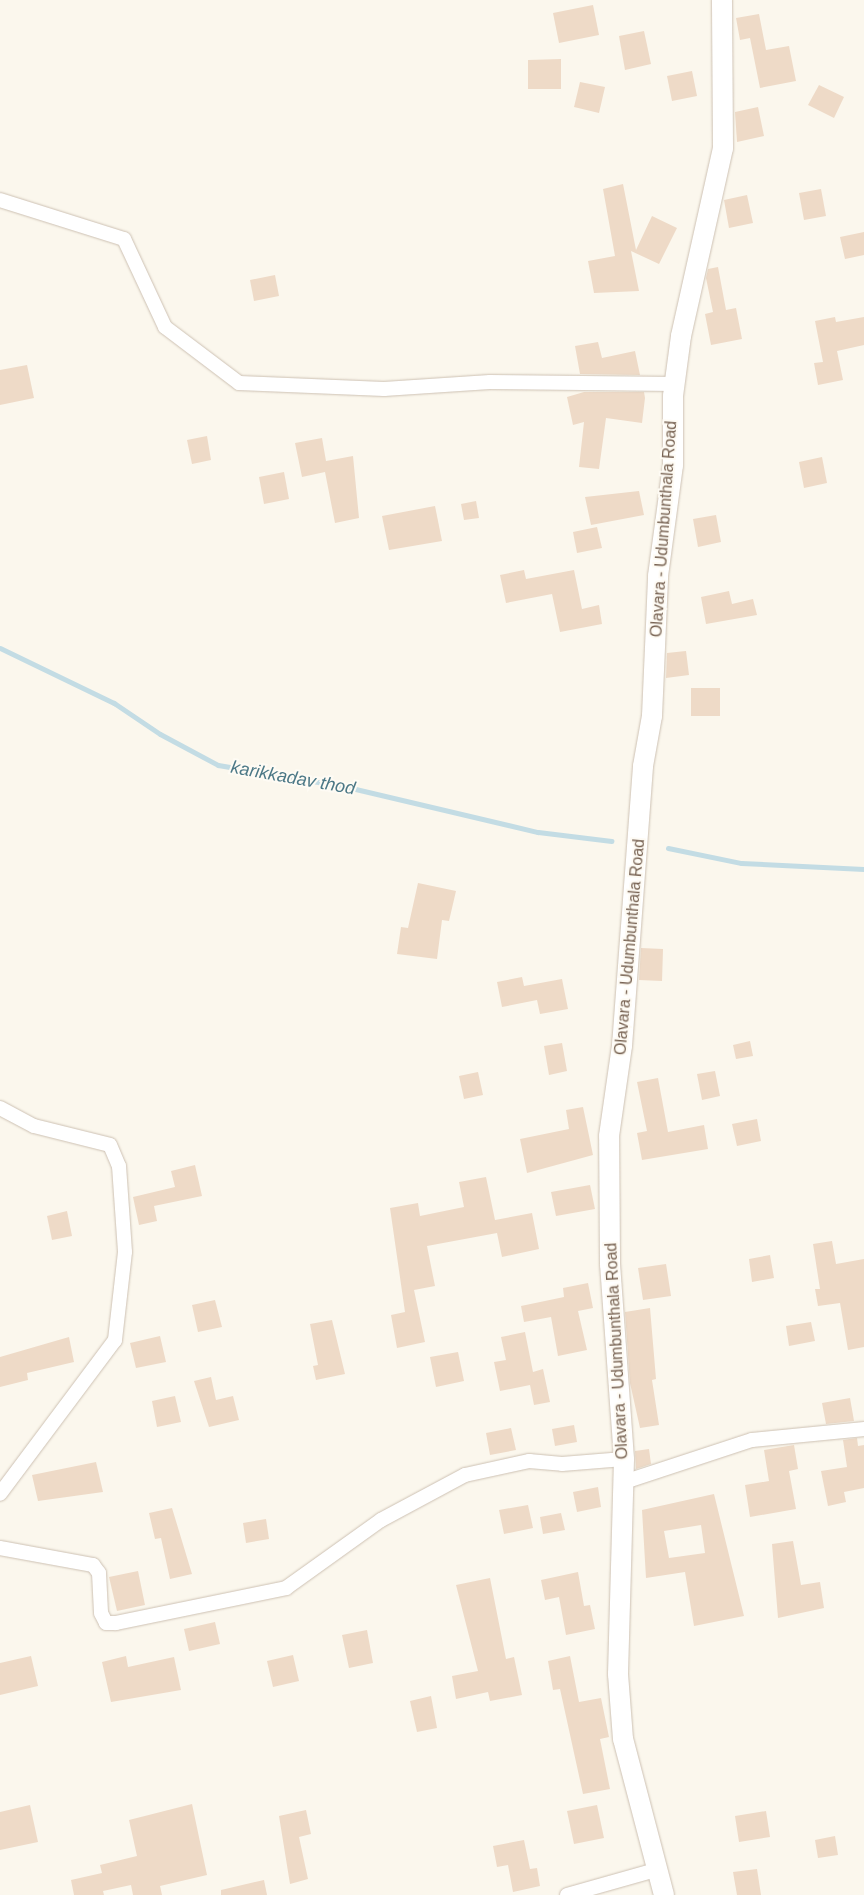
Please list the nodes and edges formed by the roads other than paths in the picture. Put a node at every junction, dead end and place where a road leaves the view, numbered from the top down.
1 (722, 0) edge
2 (0, 200) edge
3 (675, 384) junction
4 (0, 1108) edge
5 (864, 1429) edge
6 (624, 1459) junction
7 (621, 1483) junction
8 (0, 1494) edge
9 (0, 1548) edge
10 (656, 1870) junction
11 (566, 1895) edge
12 (664, 1895) edge

1 - 3 main road, Olavara - Udumbunthala Road
2 - 3 street
3 - 6 main road, Olavara - Udumbunthala Road
4 - 8 street
5 - 7 street
6 - 7 main road, Olavara - Udumbunthala Road
6 - 9 street
7 - 10 main road, Olavara - Udumbunthala Road
10 - 11 street
10 - 12 main road, Olavara - Udumbunthala Road

